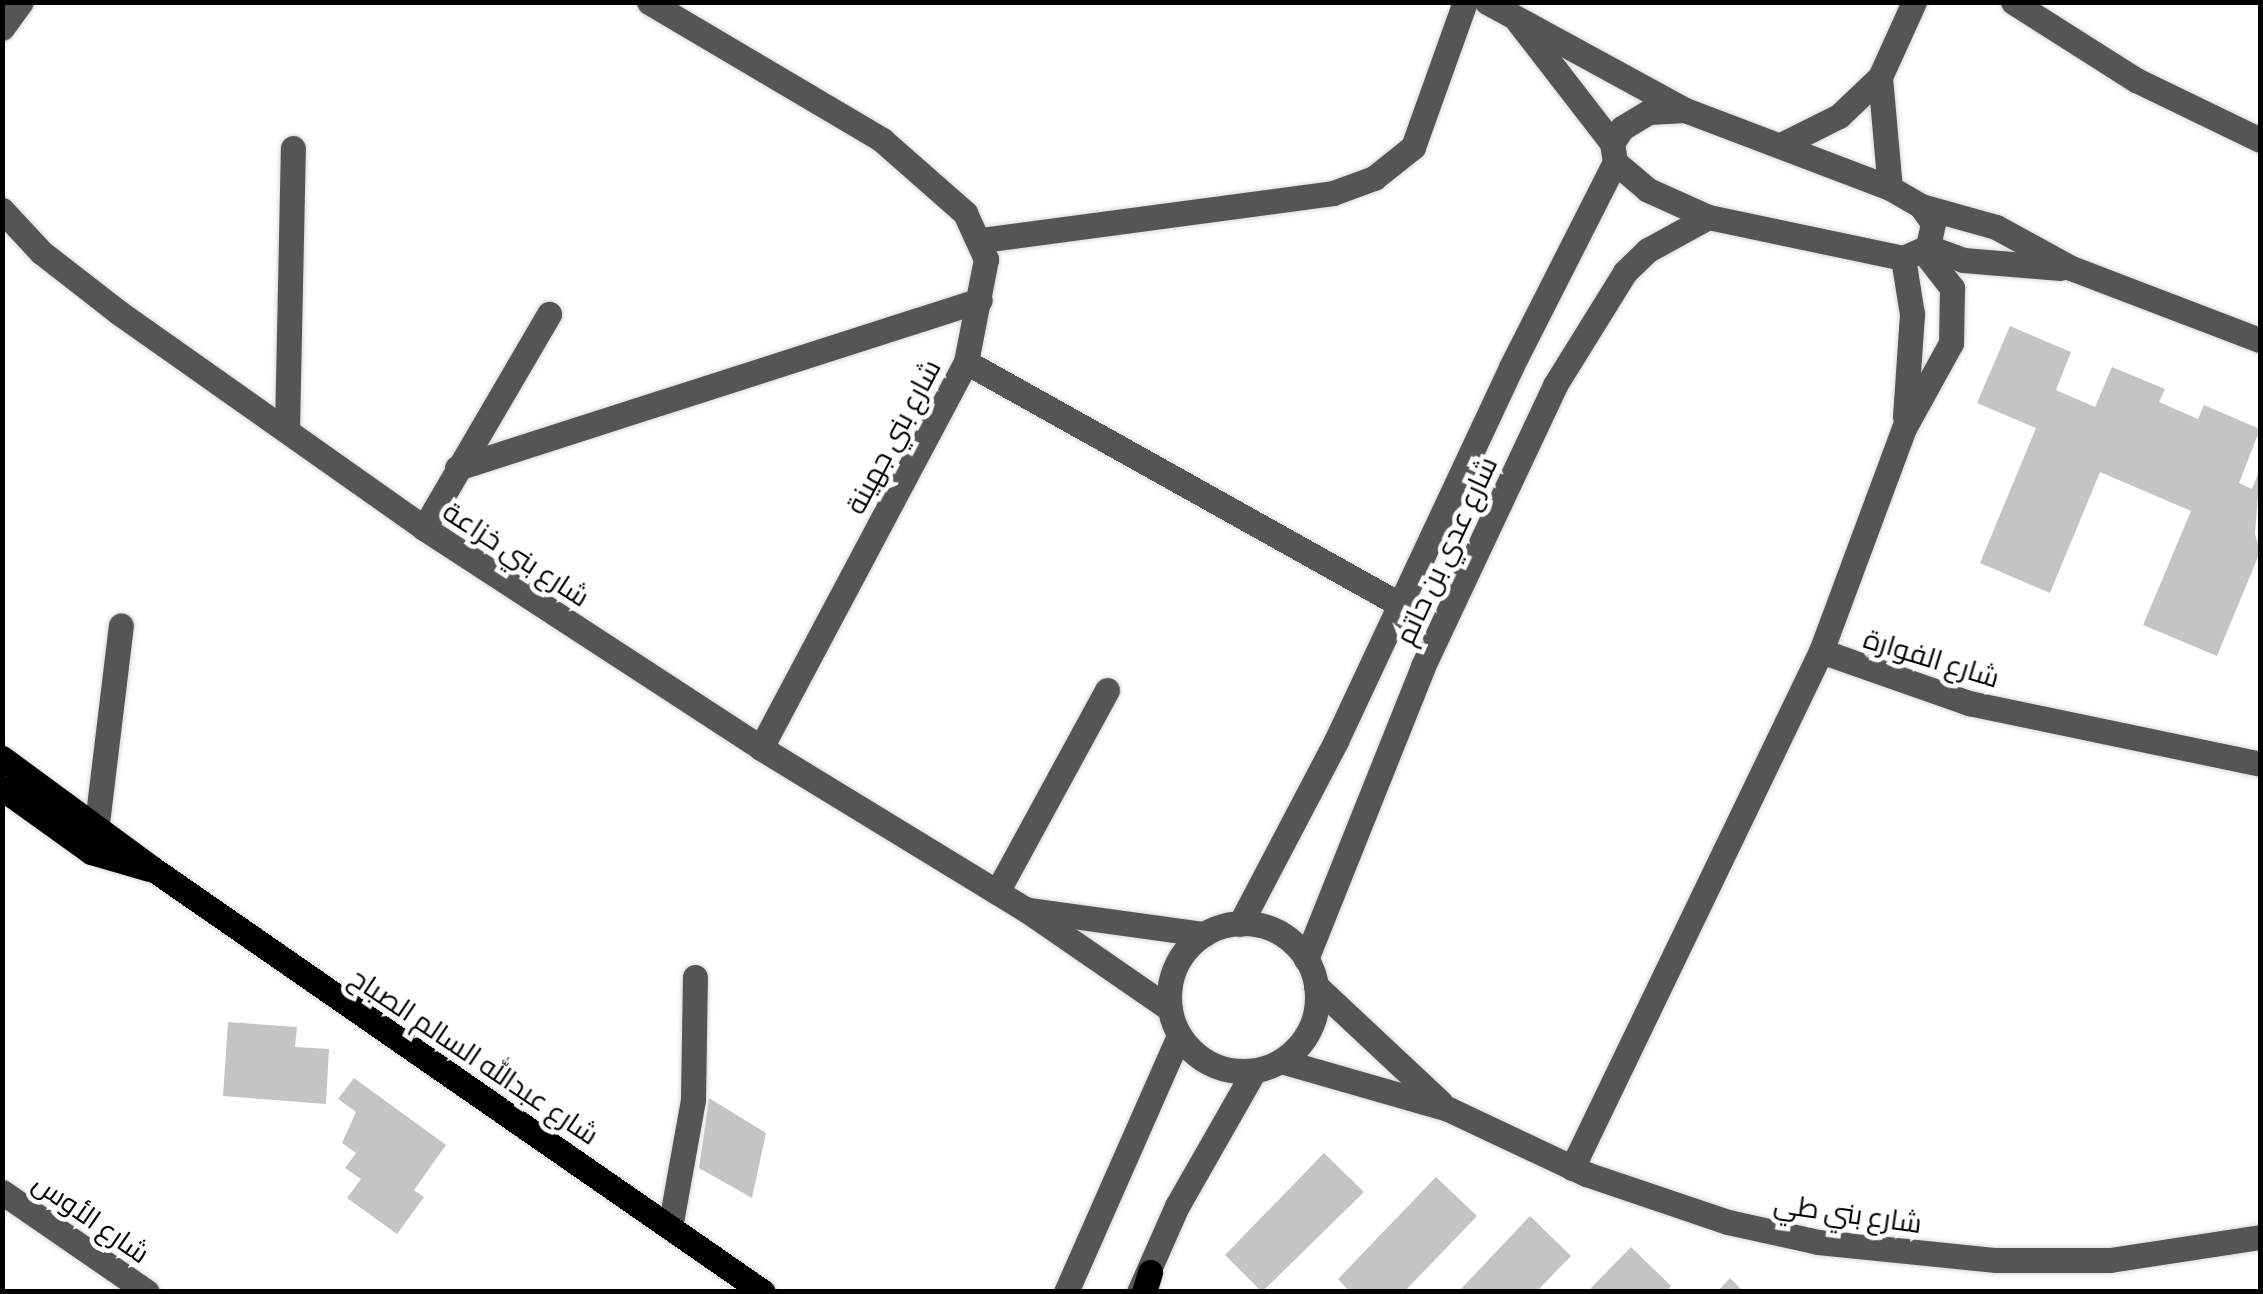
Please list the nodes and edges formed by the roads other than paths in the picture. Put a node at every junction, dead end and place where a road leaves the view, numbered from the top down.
1 (21, 2) edge
2 (649, 2) edge
3 (1465, 2) edge
4 (1486, 2) edge
5 (1914, 2) edge
6 (2013, 2) edge
7 (1514, 16) junction
8 (2, 28) edge
9 (1880, 78) junction
10 (1685, 110) junction
11 (2260, 140) edge
12 (1781, 145) junction
13 (293, 148) dead end
14 (1614, 153) junction
15 (1890, 188) junction
16 (1921, 206) junction
17 (2, 210) edge
18 (1708, 218) junction
19 (982, 240) junction
20 (1918, 252) junction
21 (2070, 268) junction
22 (980, 300) junction
23 (549, 314) dead end
24 (2260, 340) edge
25 (966, 362) junction
26 (1904, 428) junction
27 (287, 429) junction
28 (457, 468) junction
29 (424, 528) junction
30 (1399, 604) junction
31 (121, 625) dead end
32 (1820, 651) junction
33 (1107, 690) dead end
34 (761, 748) junction
35 (2, 758) edge
36 (2260, 764) edge
37 (2, 788) edge
38 (96, 823) junction
39 (153, 870) junction
40 (996, 892) junction
41 (1025, 909) junction
42 (1240, 924) junction
43 (1204, 934) junction
44 (1306, 958) junction
45 (695, 978) dead end
46 (1316, 986) junction
47 (1170, 1009) junction
48 (1180, 1036) junction
49 (1281, 1061) junction
50 (1254, 1071) junction
51 (1448, 1109) junction
52 (1572, 1168) junction
53 (2, 1192) edge
54 (671, 1222) junction
55 (2260, 1237) edge
56 (1144, 1285) edge
57 (147, 1292) edge
58 (763, 1292) edge
59 (1066, 1292) edge

1 - 8 street
2 - 19 street
3 - 19 street
4 - 7 street
5 - 9 street
6 - 11 street
7 - 10 street
7 - 14 street
9 - 12 street
9 - 15 street
10 - 12 street
10 - 14 street
12 - 15 street
13 - 27 street
14 - 18 street
14 - 30 street, شارع عدي بن حاتم
15 - 16 street
16 - 20 street
16 - 21 street
17 - 27 street, شارع بني خزاعة
18 - 20 street
18 - 44 street, شارع عدي بن حاتم
19 - 22 street, شارع بني جهينة
20 - 21 street
20 - 26 street, شارع الفوارة
20 - 26 street, شارع الفوارة
21 - 24 street
22 - 25 street, شارع بني جهينة
22 - 28 street
23 - 28 street
25 - 30 street
25 - 34 street, شارع بني جهينة
26 - 32 street, شارع الفوارة
27 - 29 street, شارع بني خزاعة
28 - 29 street
29 - 34 street, شارع بني خزاعة
30 - 42 street, شارع عدي بن حاتم
31 - 38 street
32 - 36 street, شارع الفوارة
32 - 52 street
33 - 40 street
34 - 40 street, شارع بني خزاعة
35 - 38 main road, شارع عبدالله السالم الصباح
37 - 39 main road, شارع عبدالله السالم الصباح
38 - 39 main road, شارع عبدالله السالم الصباح
39 - 54 main road, شارع عبدالله السالم الصباح
40 - 41 street, شارع بني خزاعة
41 - 43 street, شارع بني خزاعة
41 - 47 street, شارع بني خزاعة
42 - 43 street
42 - 44 street
43 - 47 street
44 - 46 street
45 - 54 street
46 - 49 street
46 - 51 street, شارع بني طي
47 - 48 street
48 - 50 street
48 - 59 street
49 - 50 street
49 - 51 street, شارع بني طي
50 - 56 street
51 - 52 street, شارع بني طي
52 - 55 street, شارع بني طي
53 - 57 street, شارع الأوس
54 - 58 main road, شارع عبدالله السالم الصباح

